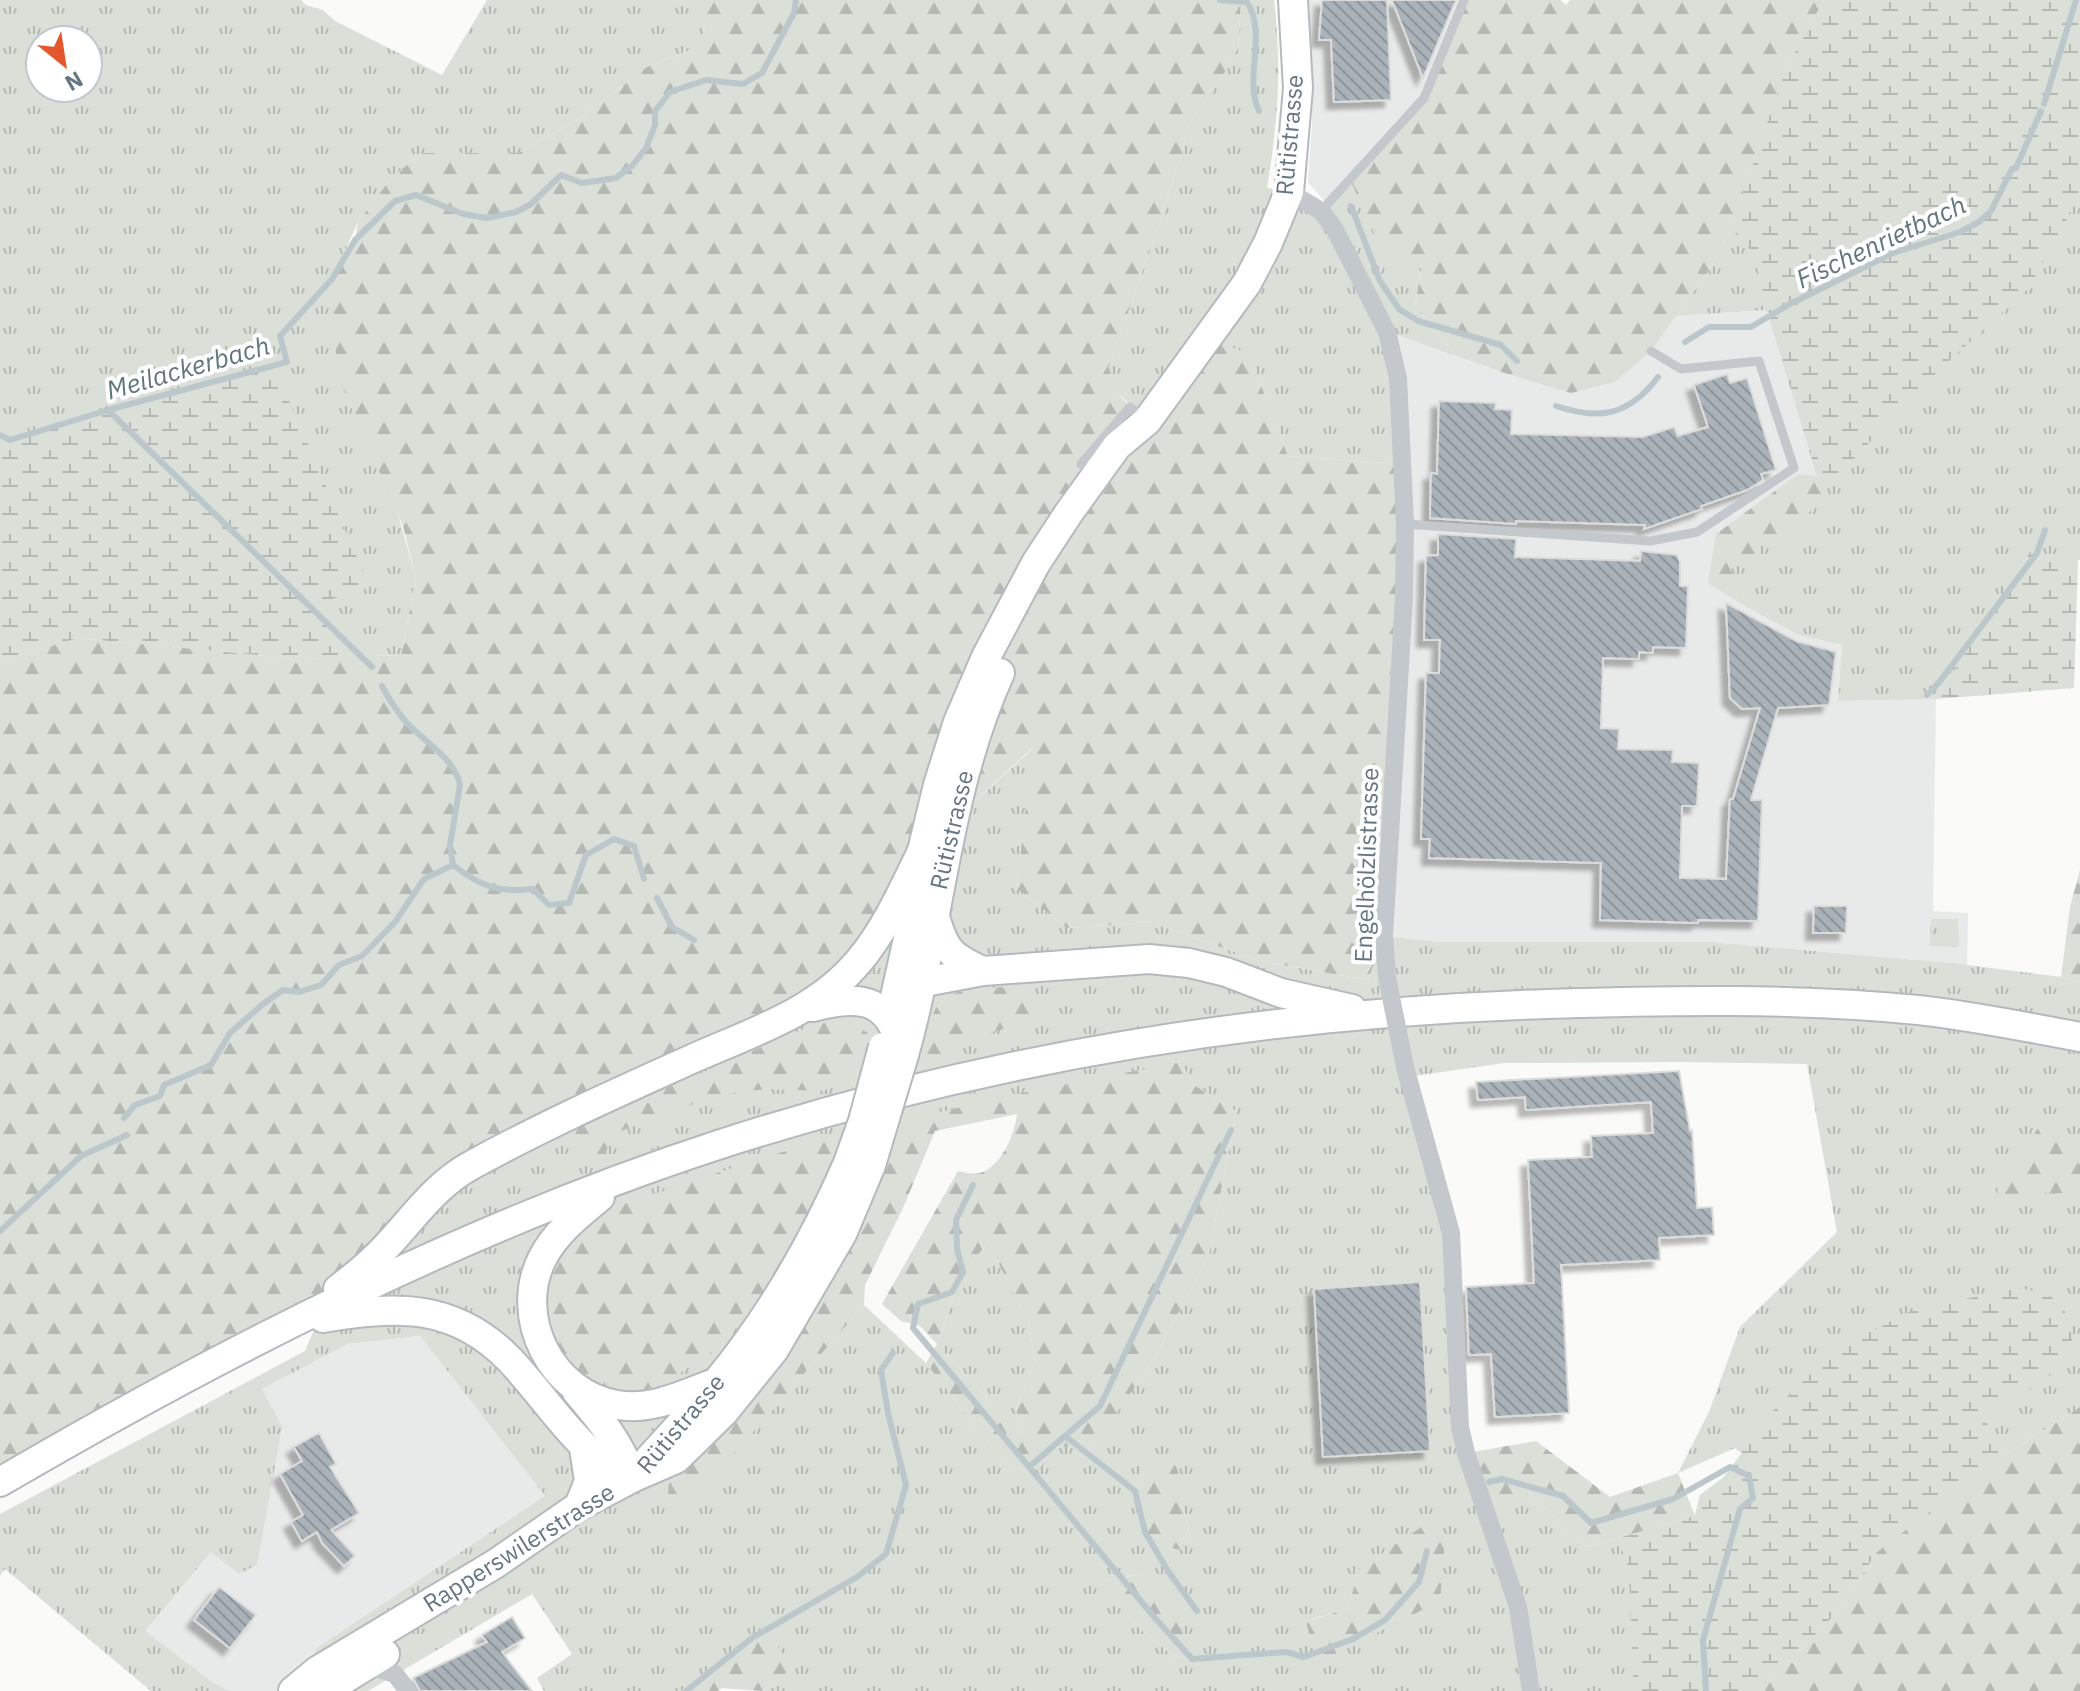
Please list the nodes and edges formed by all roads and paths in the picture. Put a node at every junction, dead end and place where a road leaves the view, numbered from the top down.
1 (1293, 0) edge
2 (1464, 0) edge
3 (1289, 192) junction
4 (1321, 211) junction
5 (1651, 351) dead end
6 (1147, 421) junction
7 (1081, 464) dead end
8 (1405, 524) junction
9 (922, 851) junction
10 (934, 913) junction
11 (983, 971) junction
12 (923, 983) junction
13 (893, 1007) junction
14 (801, 1010) junction
15 (1374, 1014) junction
16 (2080, 1037) edge
17 (898, 1048) junction
18 (860, 1164) junction
19 (619, 1181) junction
20 (293, 1324) junction
21 (565, 1379) junction
22 (717, 1382) junction
23 (584, 1448) junction
24 (632, 1478) junction
25 (0, 1482) edge
26 (579, 1506) junction
27 (365, 1665) junction
28 (293, 1691) edge
29 (325, 1691) edge
30 (408, 1691) edge
31 (1531, 1691) edge

1 - 3 main road, Rütistrasse
2 - 4 lane
3 - 4 street, Engelhölzlistrasse
3 - 6 main road, Rütistrasse
4 - 8 street, Engelhölzlistrasse
5 - 8 lane
6 - 7 lane
6 - 9 main road, Rütistrasse
6 - 10 main road, Rütistrasse
8 - 31 street, Engelhölzlistrasse, bridge
9 - 13 main road, Rütistrasse
9 - 14 main road
10 - 11 main road
10 - 12 main road, Rütistrasse
11 - 12 main road
11 - 15 main road
12 - 13 main road
12 - 17 main road, Rütistrasse
13 - 14 main road
13 - 17 main road, Rütistrasse
14 - 20 main road
15 - 16 main road
15 - 19 main road
17 - 18 main road, Rütistrasse, bridge
18 - 22 main road, Rütistrasse
18 - 24 main road, Rütistrasse
19 - 20 main road
19 - 21 main road
20 - 23 main road
20 - 25 main road
21 - 22 main road
21 - 24 main road
22 - 24 main road, Rütistrasse
23 - 24 main road
23 - 26 main road
24 - 26 main road, Rapperswilerstrasse
24 - 27 main road, Rapperswilerstrasse
26 - 28 main road, Rapperswilerstrasse
27 - 29 main road, Rapperswilerstrasse
27 - 30 street

